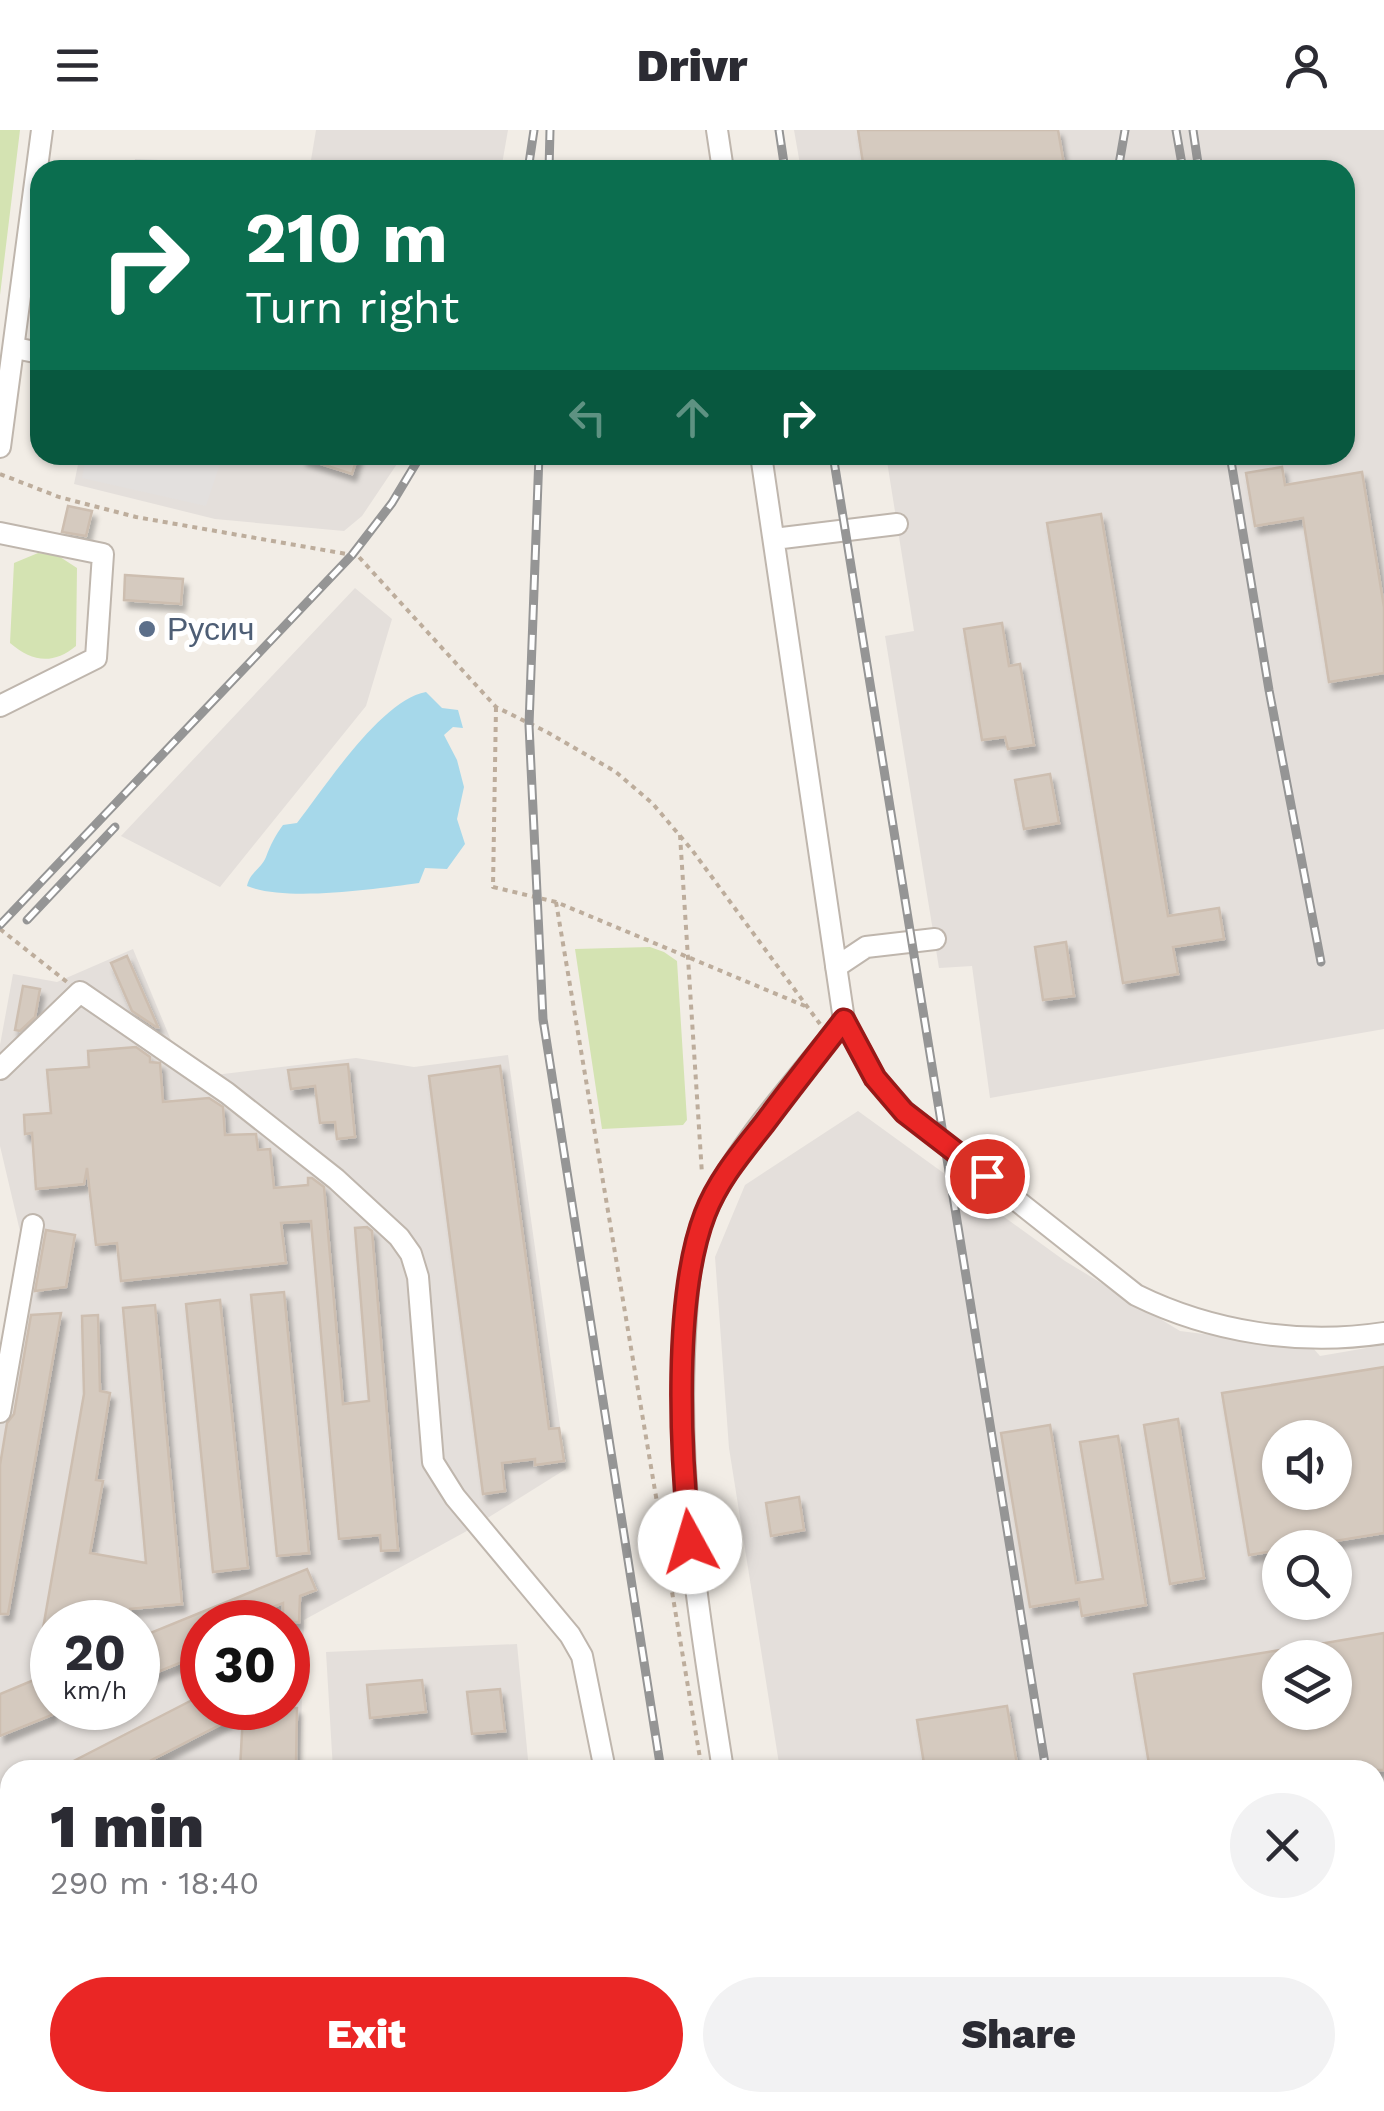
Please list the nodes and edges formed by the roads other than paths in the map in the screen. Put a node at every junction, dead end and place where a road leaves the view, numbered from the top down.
1 (42, 130) edge
2 (717, 130) edge
3 (38, 160) edge
4 (722, 160) edge
5 (30, 227) edge
6 (15, 348) junction
7 (30, 351) edge
8 (0, 447) edge
9 (763, 465) edge
10 (897, 524) dead end
11 (0, 533) edge
12 (774, 539) junction
13 (0, 706) edge
14 (935, 939) dead end
15 (836, 967) junction
16 (844, 1020) junction
17 (0, 1069) edge
18 (33, 1226) dead end
19 (1384, 1333) edge
20 (0, 1412) edge
21 (603, 1760) edge
22 (721, 1760) edge

1 - 3 street
2 - 4 street
5 - 6 street
6 - 7 street
6 - 8 street
9 - 12 street
10 - 12 street
11 - 13 street
12 - 15 street
14 - 15 street
15 - 16 street
16 - 19 street
16 - 22 street
17 - 21 street
18 - 20 street

